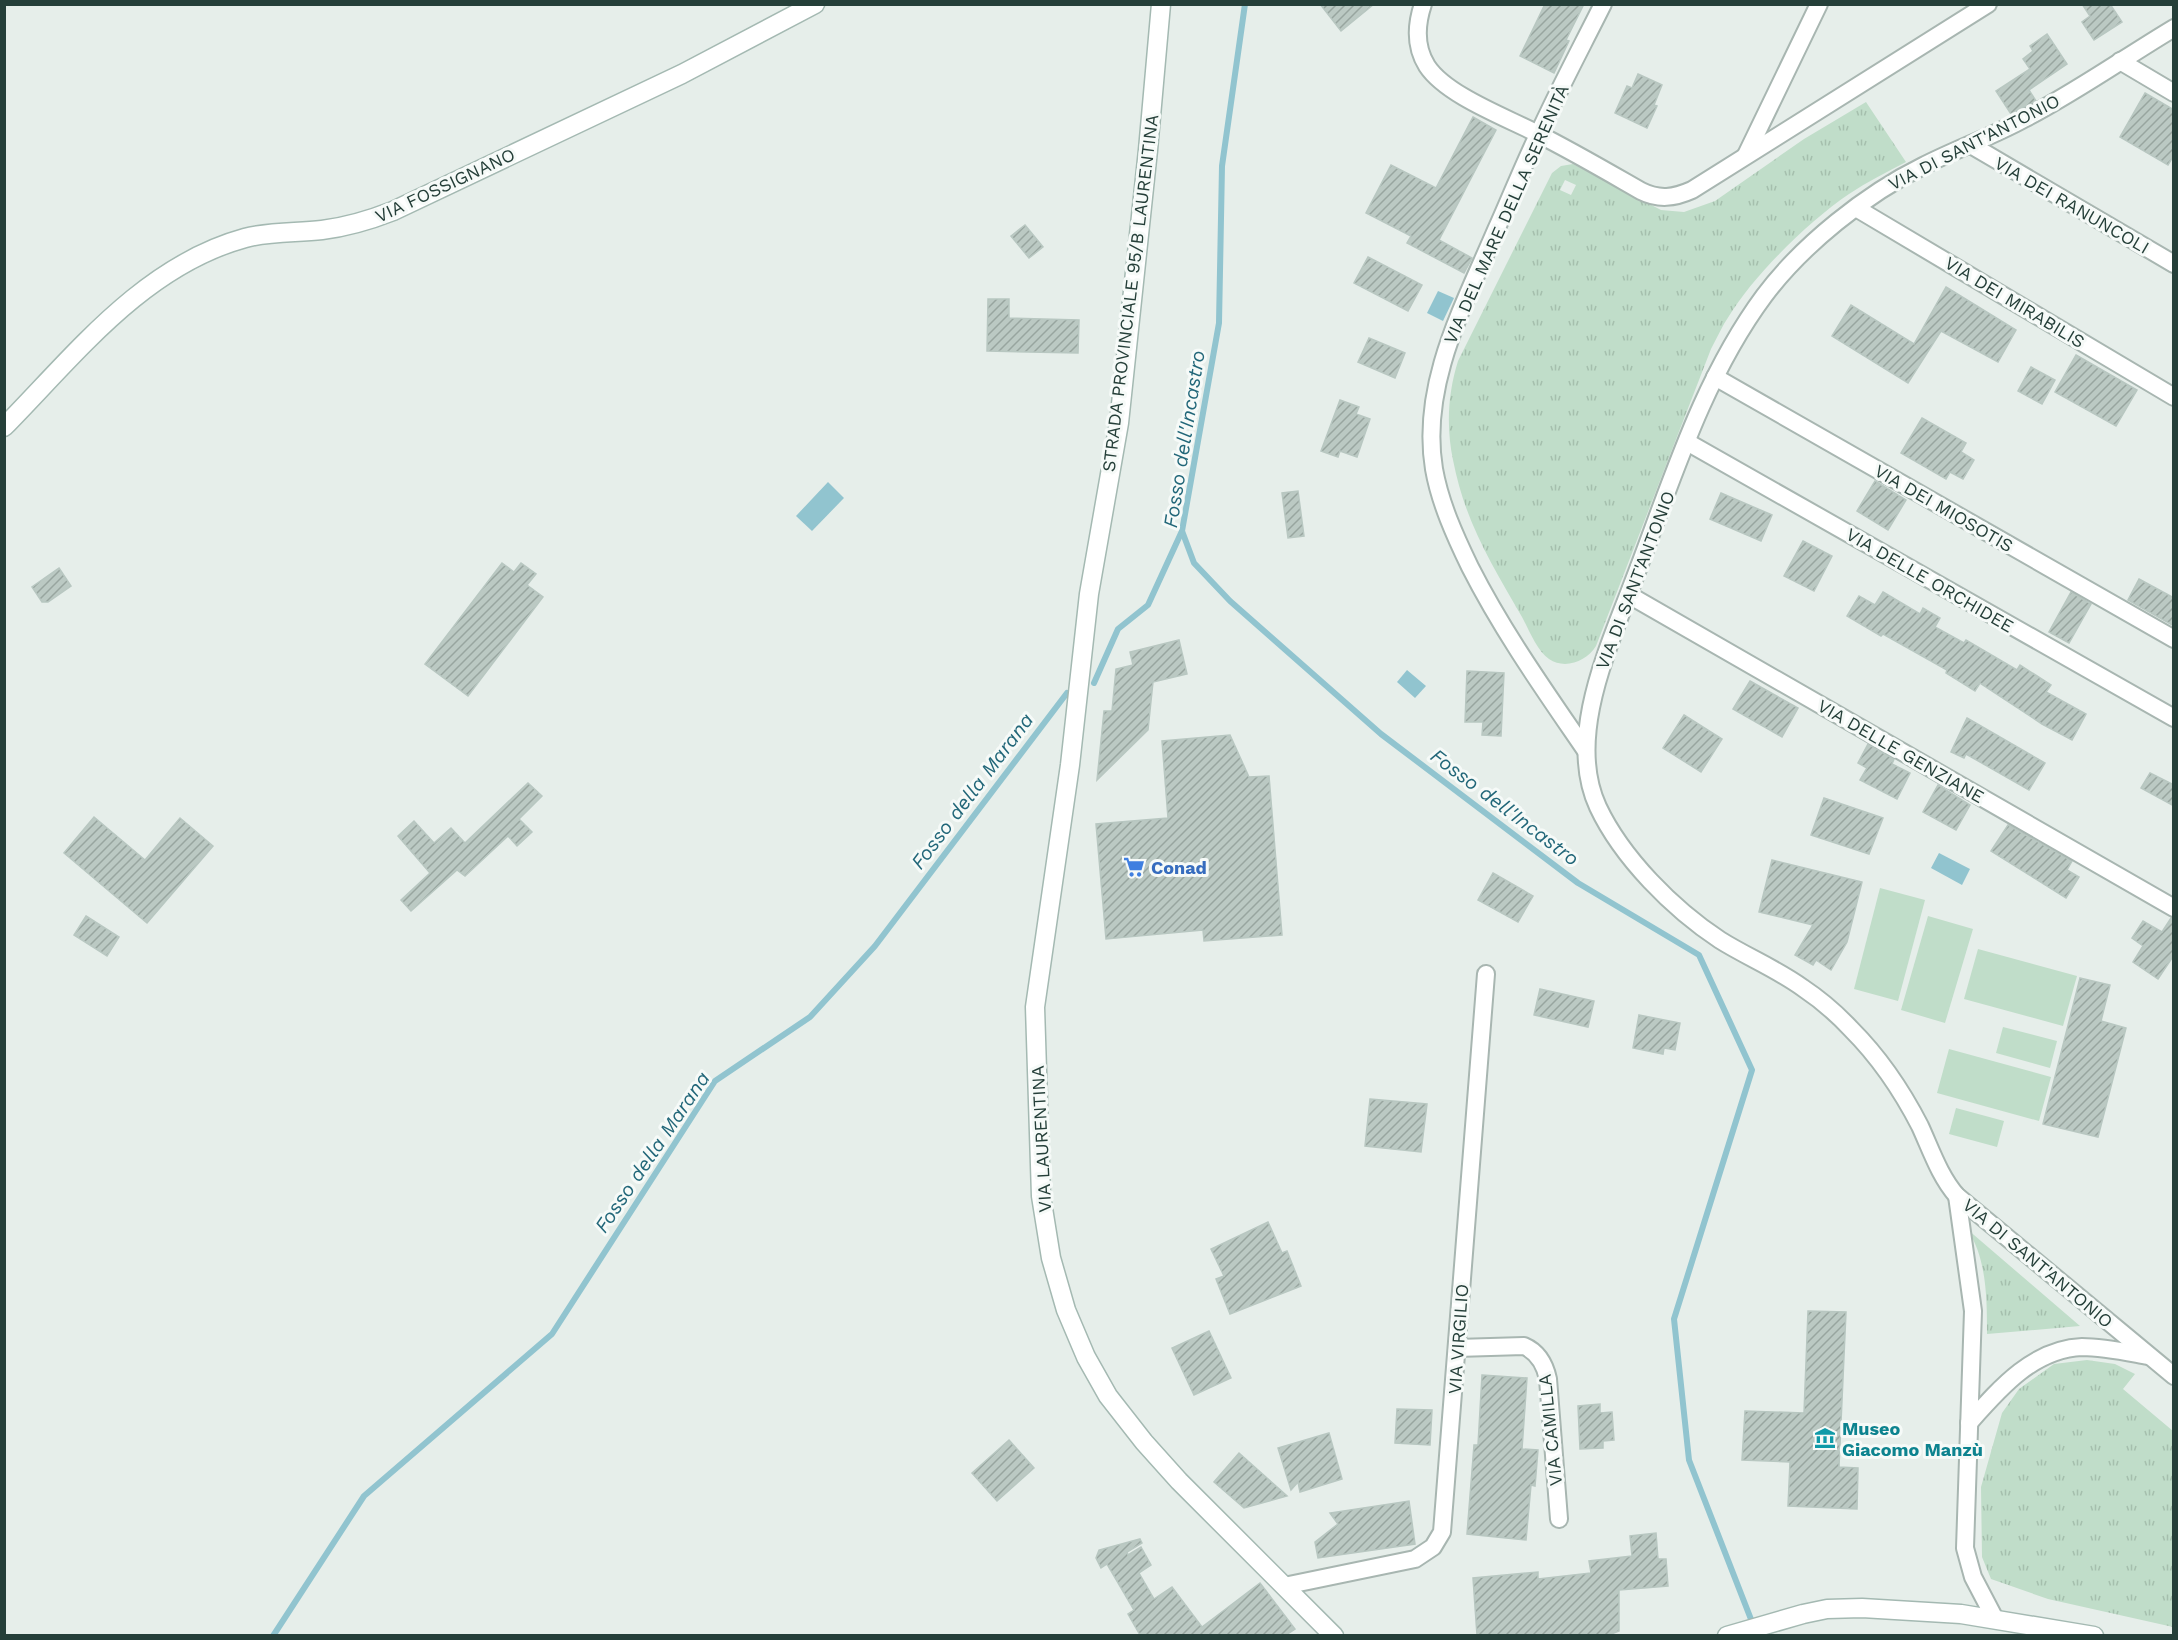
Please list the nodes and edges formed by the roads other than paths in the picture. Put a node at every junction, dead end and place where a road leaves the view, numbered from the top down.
1 (815, 4) edge
2 (1161, 4) edge
3 (1423, 4) edge
4 (1603, 4) edge
5 (1819, 4) edge
6 (1988, 4) edge
7 (2174, 28) edge
8 (2120, 61) junction
9 (2174, 93) edge
10 (1538, 134) junction
11 (1971, 145) junction
12 (1746, 156) junction
13 (1856, 208) junction
14 (2174, 264) edge
15 (1715, 377) junction
16 (2174, 397) edge
17 (4, 427) edge
18 (1687, 442) junction
19 (1629, 595) junction
20 (2174, 639) edge
21 (1082, 652) joint
22 (2174, 718) edge
23 (1586, 751) junction
24 (2174, 908) edge
25 (1486, 974) dead end
26 (1957, 1196) junction
27 (1457, 1348) junction
28 (2149, 1356) junction
29 (2174, 1376) edge
30 (1969, 1423) junction
31 (1559, 1519) dead end
32 (1284, 1586) junction
33 (1995, 1619) junction
34 (1334, 1635) edge
35 (1727, 1635) edge
36 (2094, 1635) edge

1 - 17 main road, VIA FOSSIGNANO
2 - 21 main road, STRADA PROVINCIALE 95/B LAURENTINA
3 - 10 street
4 - 10 street, VIA DEL MARE DELLA SERENITÀ
5 - 12 street
6 - 12 street
7 - 8 street, VIA DI SANT'ANTONIO
8 - 9 street
8 - 11 street, VIA DI SANT'ANTONIO
10 - 12 street
10 - 23 street, VIA DEL MARE DELLA SERENITÀ
11 - 13 street, VIA DI SANT'ANTONIO
11 - 14 street, VIA DEI RANUNCOLI
13 - 15 street, VIA DI SANT'ANTONIO
13 - 16 street, VIA DEI MIRABILIS
15 - 18 street, VIA DI SANT'ANTONIO
15 - 20 street, VIA DEI MIOSOTIS
18 - 19 street, VIA DI SANT'ANTONIO
18 - 22 street, VIA DELLE ORCHIDEE
19 - 23 street, VIA DI SANT'ANTONIO
19 - 24 street, VIA DELLE GENZIANE
21 - 32 main road, VIA LAURENTINA
23 - 26 street, VIA DI SANT'ANTONIO
25 - 27 street, VIA VIRGILIO
26 - 28 street, VIA DI SANT'ANTONIO
26 - 30 street
27 - 31 street, VIA CAMILLA
27 - 32 street, VIA VIRGILIO
28 - 29 street, VIA DI SANT'ANTONIO
28 - 30 street
30 - 33 street
32 - 34 main road, VIA LAURENTINA
33 - 35 main road
33 - 36 main road

